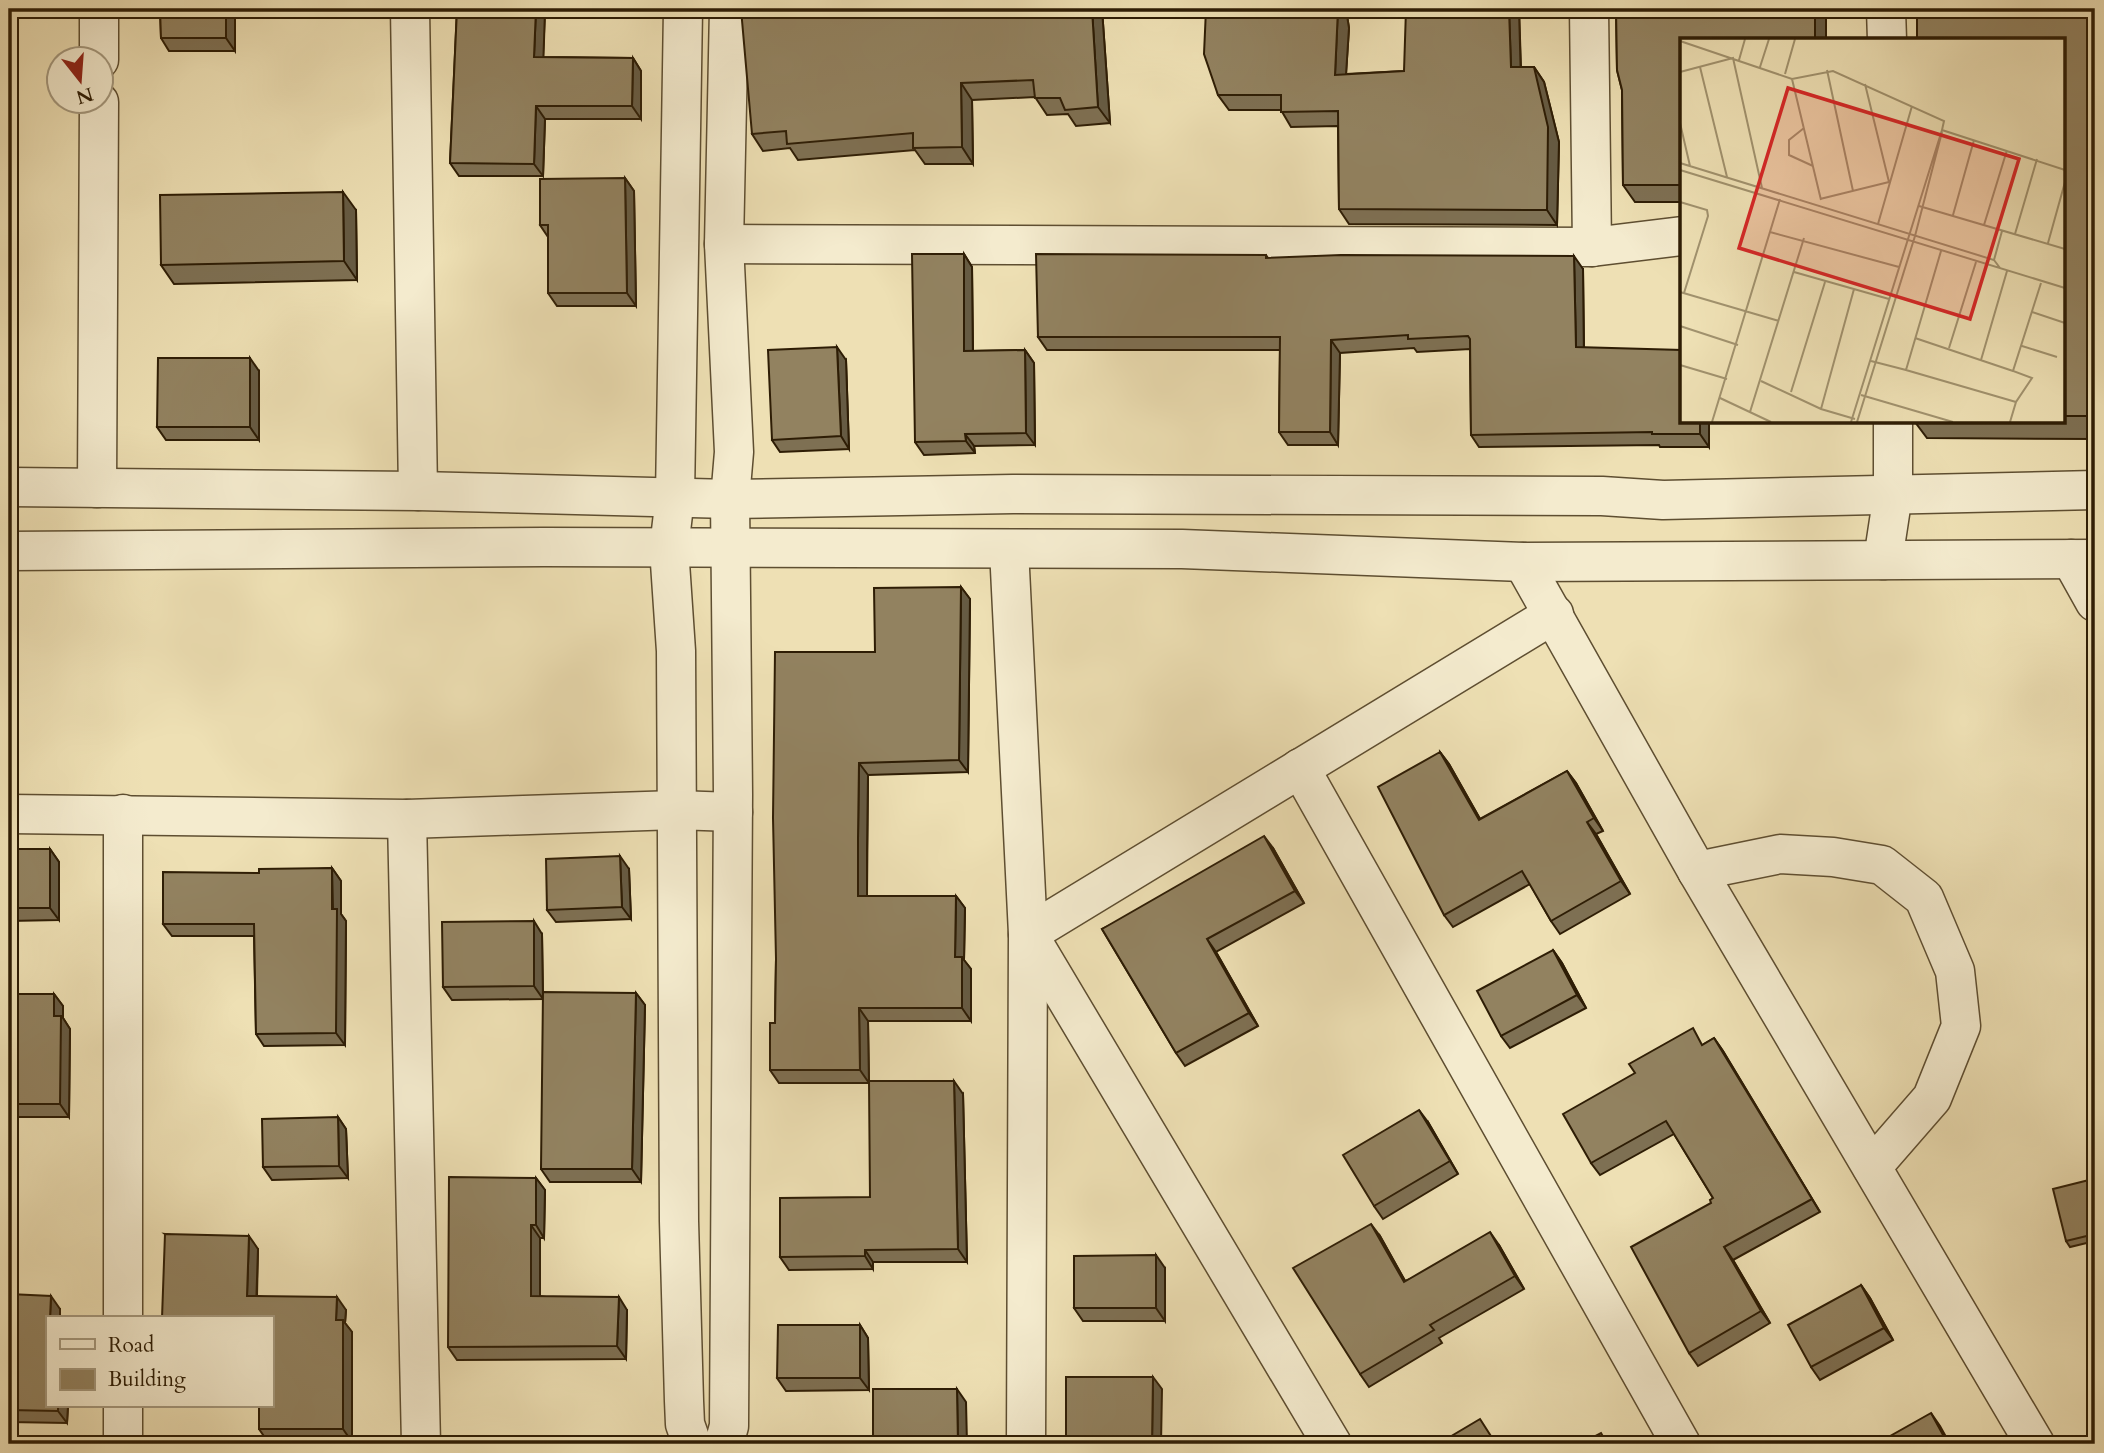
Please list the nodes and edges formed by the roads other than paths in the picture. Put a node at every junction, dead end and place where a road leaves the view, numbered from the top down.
1 (99, 9) edge
2 (410, 9) edge
3 (683, 9) edge
4 (729, 9) edge
5 (1589, 9) edge
6 (1886, 9) edge
7 (1887, 38) edge
8 (99, 46) edge
9 (99, 116) edge
10 (1680, 236) edge
11 (724, 244) junction
12 (1592, 247) junction
13 (1893, 424) edge
14 (9, 487) edge
15 (97, 488) junction
16 (2095, 490) edge
17 (418, 491) junction
18 (1893, 494) junction
19 (675, 497) junction
20 (730, 499) junction
21 (669, 548) junction
22 (730, 548) junction
23 (1009, 549) junction
24 (9, 551) edge
25 (2083, 559) edge
26 (1883, 560) junction
27 (1523, 562) junction
28 (2095, 602) edge
29 (1553, 614) junction
30 (1300, 768) junction
31 (676, 810) junction
32 (733, 812) junction
33 (9, 814) edge
34 (123, 814) junction
35 (407, 819) junction
36 (1697, 871) junction
37 (1028, 934) junction
38 (1872, 1167) junction
39 (123, 1316) edge
40 (123, 1408) edge
41 (123, 1444) edge
42 (421, 1444) edge
43 (692, 1444) edge
44 (724, 1444) edge
45 (1026, 1444) edge
46 (1332, 1444) edge
47 (1681, 1444) edge
48 (2035, 1444) edge

1 - 8 street
2 - 17 street
3 - 19 street
4 - 11 street
5 - 12 street
6 - 7 street
9 - 15 street
10 - 12 street
11 - 12 street
11 - 20 street
13 - 18 street
14 - 15 street
15 - 17 street
16 - 18 street
17 - 19 street
18 - 20 street
18 - 26 street
19 - 20 street
19 - 21 street
20 - 22 street
21 - 22 street
21 - 24 street
21 - 31 street
22 - 23 street
22 - 32 street
23 - 27 street
23 - 37 street
25 - 26 street
25 - 28 street
26 - 27 street
27 - 29 street
29 - 30 street
29 - 36 street
30 - 37 street
30 - 47 street
31 - 32 street
31 - 35 street
31 - 43 street
32 - 44 street
33 - 34 street
34 - 35 street
34 - 39 street
35 - 42 street
36 - 38 street
36 - 38 street
37 - 45 street
37 - 46 street
38 - 48 street
40 - 41 street

